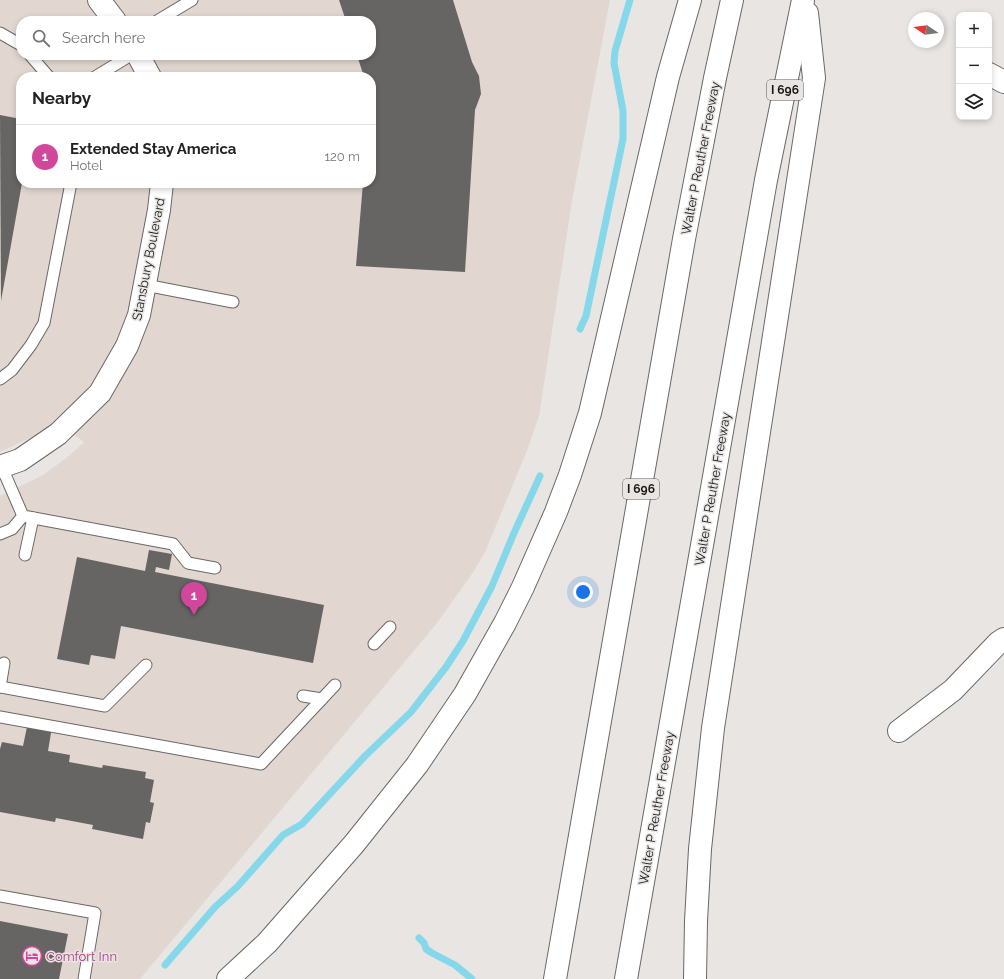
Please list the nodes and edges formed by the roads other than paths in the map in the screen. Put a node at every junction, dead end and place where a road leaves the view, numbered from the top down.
1 (99, 0) edge
2 (192, 0) edge
3 (690, 0) edge
4 (732, 0) edge
5 (804, 0) edge
6 (111, 16) edge
7 (165, 16) edge
8 (0, 33) edge
9 (16, 43) edge
10 (34, 60) edge
11 (123, 60) edge
12 (141, 60) edge
13 (44, 72) edge
14 (103, 72) edge
15 (147, 72) edge
16 (992, 76) edge
17 (1004, 82) edge
18 (70, 188) edge
19 (161, 188) edge
20 (145, 285) junction
21 (233, 302) dead end
22 (0, 379) edge
23 (0, 465) edge
24 (28, 517) junction
25 (0, 534) edge
26 (25, 555) dead end
27 (215, 568) dead end
28 (390, 628) dead end
29 (1004, 639) edge
30 (374, 644) dead end
31 (4, 663) dead end
32 (146, 665) dead end
33 (336, 685) dead end
34 (0, 687) edge
35 (303, 696) dead end
36 (322, 699) junction
37 (0, 717) edge
38 (899, 731) dead end
39 (0, 896) edge
40 (636, 922) junction
41 (84, 979) edge
42 (228, 979) edge
43 (555, 979) edge
44 (626, 979) edge
45 (634, 979) edge
46 (695, 979) edge

1 - 6 main road
2 - 7 lane
3 - 42 main road
4 - 43 main road, Walter P Reuther Freeway / I 696
5 - 40 main road, Walter P Reuther Freeway / I 696
5 - 46 main road
8 - 9 lane
10 - 13 lane
11 - 14 lane
12 - 15 main road
16 - 17 main road
18 - 22 lane
19 - 20 main road, Stansbury Boulevard
20 - 21 lane
20 - 23 main road, Stansbury Boulevard
23 - 24 lane
24 - 25 lane
24 - 26 lane
24 - 27 lane
28 - 30 lane
29 - 38 main road
31 - 34 lane
32 - 34 lane
33 - 36 lane
35 - 36 lane
36 - 37 lane
39 - 41 lane
40 - 44 main road, Walter P Reuther Freeway / I 696
40 - 45 main road

